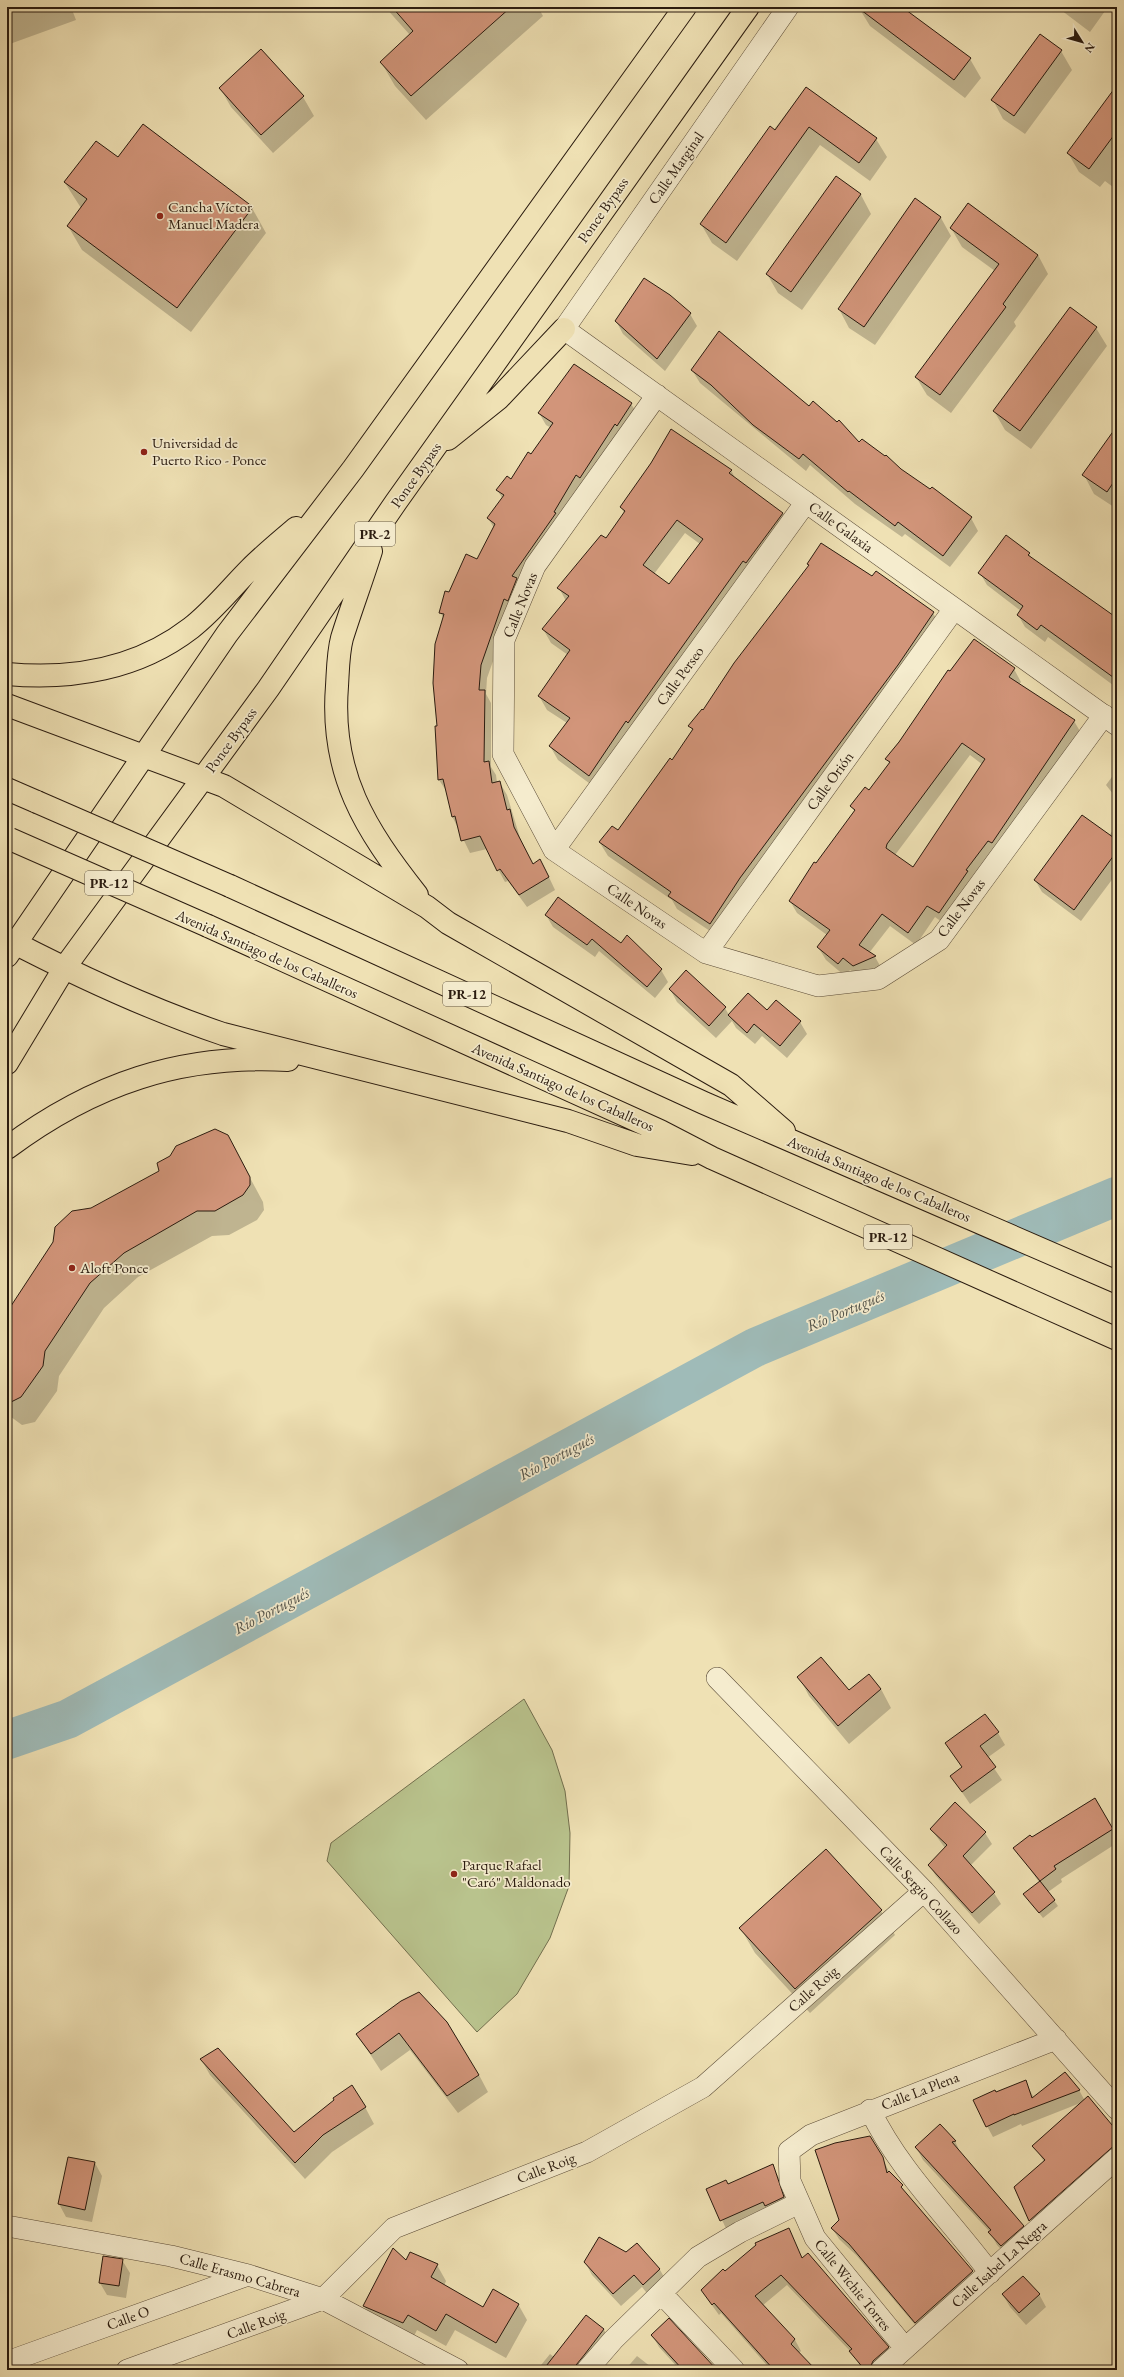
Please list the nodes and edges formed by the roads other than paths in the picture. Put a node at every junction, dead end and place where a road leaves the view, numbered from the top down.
1 (685, 7) edge
2 (748, 7) edge
3 (788, 7) edge
4 (564, 329) junction
5 (657, 395) junction
6 (435, 447) junction
7 (336, 490) junction
8 (806, 502) junction
9 (378, 530) junction
10 (954, 609) junction
11 (7, 674) edge
12 (7, 705) edge
13 (1110, 720) edge
14 (143, 756) junction
15 (204, 778) junction
16 (7, 789) edge
17 (9, 838) edge
18 (554, 850) junction
19 (427, 907) junction
20 (10, 946) edge
21 (706, 954) junction
22 (65, 968) junction
23 (7, 1063) edge
24 (333, 1063) junction
25 (802, 1146) junction
26 (7, 1148) edge
27 (712, 1158) junction
28 (1117, 1282) edge
29 (1117, 1339) edge
30 (717, 1678) dead end
31 (924, 1891) junction
32 (1056, 2039) junction
33 (1117, 2109) edge
34 (870, 2110) junction
35 (789, 2151) joint
36 (1117, 2158) edge
37 (799, 2203) junction
38 (7, 2226) edge
39 (990, 2272) junction
40 (248, 2275) junction
41 (661, 2293) junction
42 (323, 2299) junction
43 (905, 2348) junction
44 (7, 2362) edge
45 (128, 2370) edge
46 (458, 2370) edge
47 (587, 2370) edge
48 (734, 2370) edge
49 (881, 2370) edge

1 - 7 highway
2 - 6 highway, Ponce Bypass / PR-2
3 - 4 street, Calle Marginal
4 - 5 street, Calle Galaxia
4 - 6 highway
5 - 8 street, Calle Galaxia
5 - 18 street, Calle Novas
6 - 9 highway, Ponce Bypass / PR-2
7 - 11 highway
7 - 14 highway
8 - 10 street, Calle Galaxia
8 - 18 street, Calle Perseo
9 - 15 highway, Ponce Bypass / PR-2
9 - 19 highway
10 - 13 street, Calle Galaxia
10 - 21 street, Calle Orión
12 - 14 highway
13 - 21 street, Calle Novas
14 - 15 highway
14 - 20 highway
15 - 19 highway
15 - 22 highway, Ponce Bypass / PR-2
16 - 25 highway, Avenida Santiago de los Caballeros / PR-12, bridge
17 - 27 highway, Avenida Santiago de los Caballeros / PR-12, bridge
18 - 21 street, Calle Novas
19 - 25 highway
20 - 22 highway
22 - 23 highway, Ponce Bypass / PR-2
22 - 24 highway
24 - 26 highway
24 - 27 highway
25 - 28 highway, Avenida Santiago de los Caballeros / PR-12
27 - 29 highway, Avenida Santiago de los Caballeros / PR-12
30 - 31 street, Calle Sergio Collazo
31 - 32 street, Calle Sergio Collazo
31 - 42 street, Calle Roig
32 - 33 street, Calle Sergio Collazo
32 - 34 street, Calle La Plena
34 - 35 street, Calle La Plena
34 - 39 street
35 - 37 street, Calle Wichie Torres
36 - 39 street, Calle Isabel La Negra
37 - 41 street
37 - 43 street, Calle Wichie Torres
38 - 40 street, Calle Erasmo Cabrera
39 - 43 street, Calle Isabel La Negra
40 - 42 street, Calle Erasmo Cabrera
40 - 44 street, Calle O
41 - 47 street
41 - 48 street
42 - 45 street, Calle Roig
42 - 46 street, Calle Erasmo Cabrera
43 - 49 street, Calle Isabel La Negra

